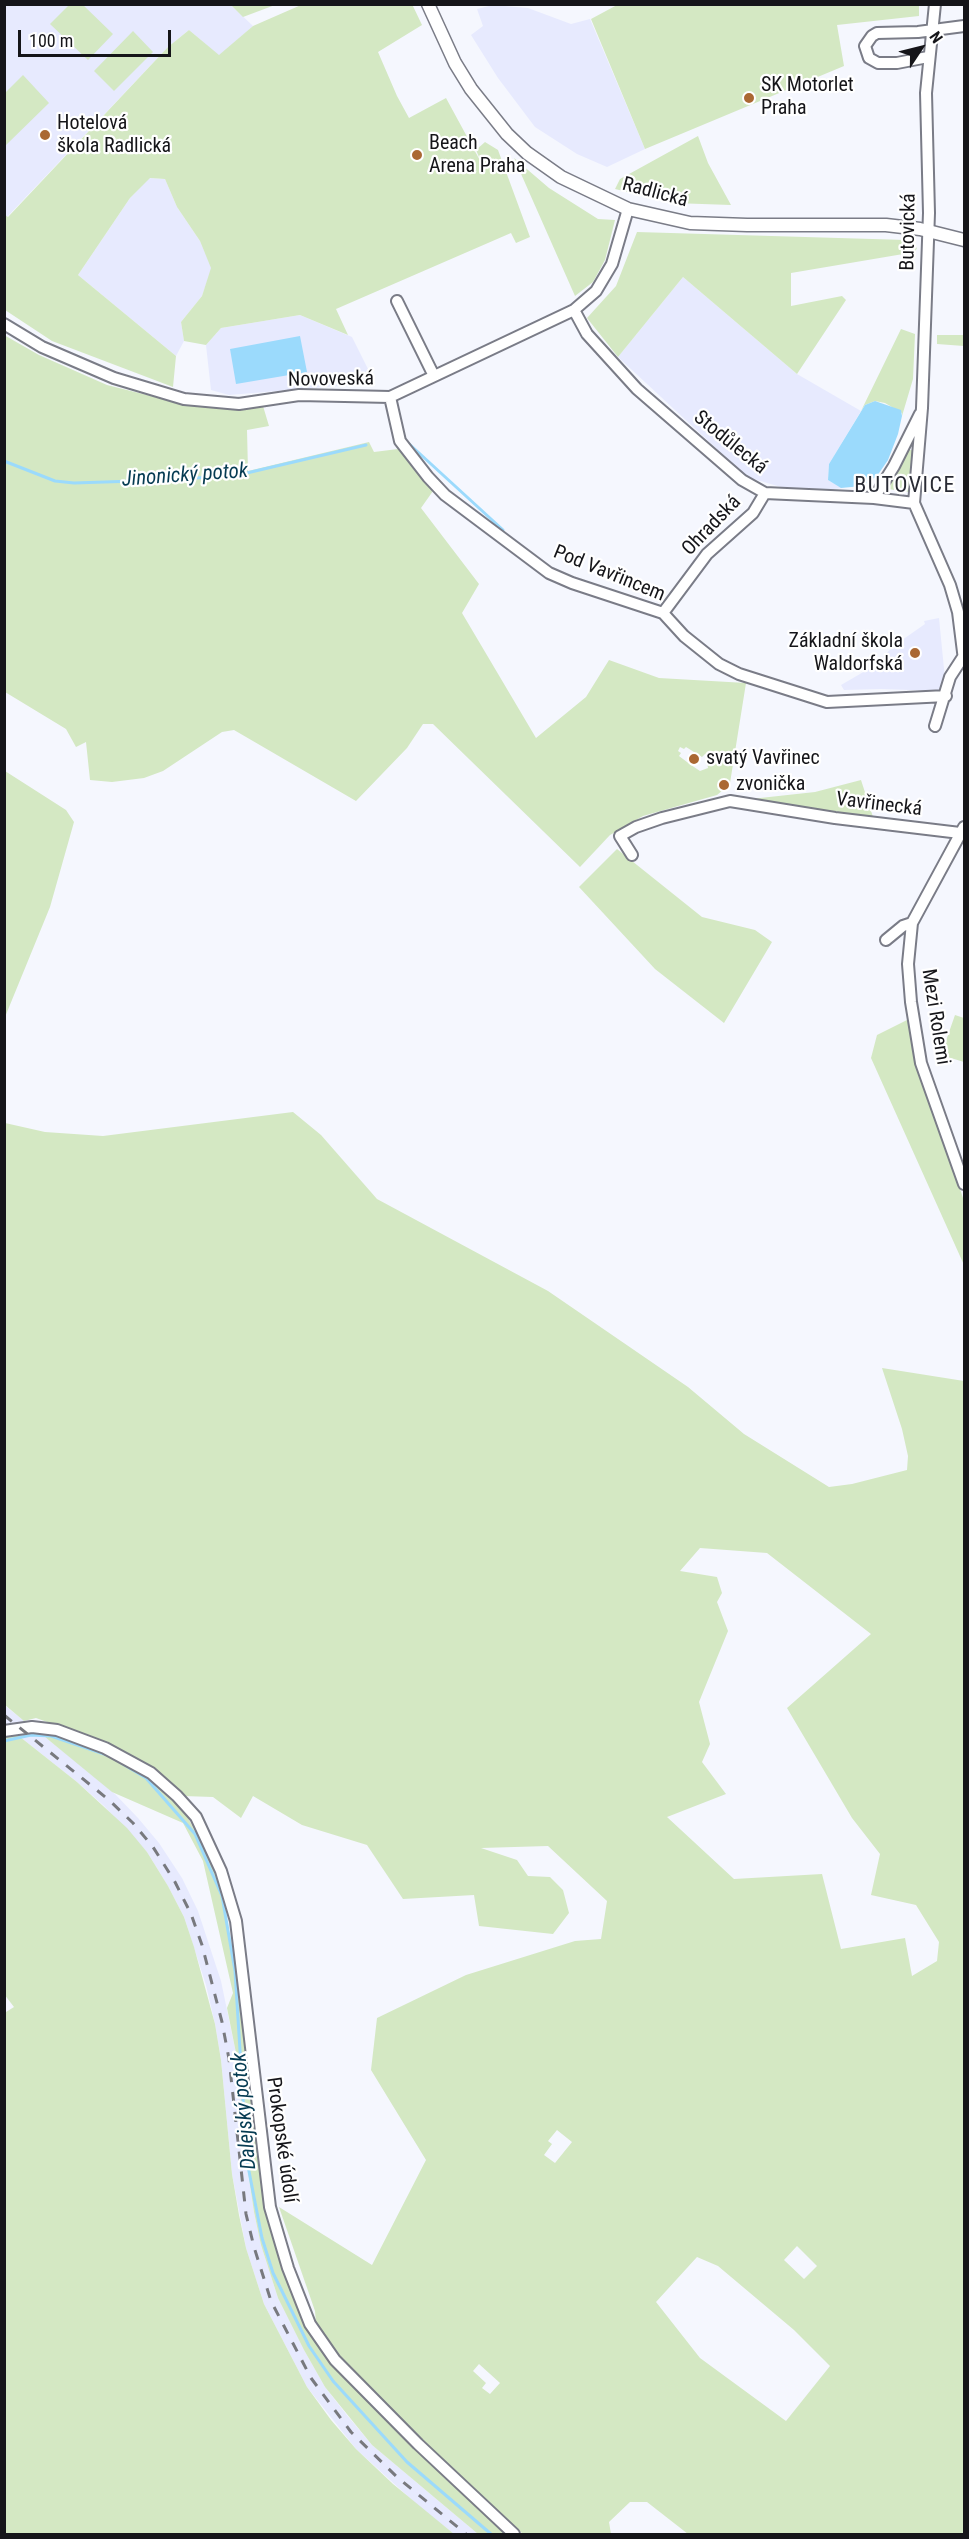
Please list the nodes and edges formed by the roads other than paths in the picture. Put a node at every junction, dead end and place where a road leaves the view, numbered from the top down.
1 (428, 4) edge
2 (935, 4) edge
3 (964, 26) edge
4 (932, 31) junction
5 (928, 57) junction
6 (628, 209) junction
7 (929, 230) junction
8 (964, 240) edge
9 (397, 301) dead end
10 (574, 310) junction
11 (4, 324) edge
12 (434, 376) junction
13 (390, 397) junction
14 (922, 408) junction
15 (765, 493) junction
16 (874, 498) junction
17 (914, 502) junction
18 (961, 612) edge
19 (663, 613) junction
20 (964, 659) edge
21 (946, 696) junction
22 (935, 726) dead end
23 (962, 830) edge
24 (632, 855) dead end
25 (912, 923) junction
26 (886, 940) dead end
27 (964, 1184) edge
28 (4, 1731) edge
29 (514, 2535) edge

1 - 6 main road, Radlická
2 - 4 street, Butovická
3 - 4 street
4 - 5 street, Butovická
4 - 5 street
5 - 7 street, Butovická
6 - 7 main road, Radlická
6 - 10 street, Novoveská
7 - 8 main road, Radlická
7 - 14 street, Butovická
9 - 12 street
10 - 12 street, Novoveská
10 - 15 street, Stodůlecká
11 - 13 street, Novoveská
12 - 13 street, Novoveská
13 - 19 street, Pod Vavřincem
14 - 16 street, Butovická
14 - 17 street, Butovická
15 - 16 street, Stodůlecká
15 - 19 street, Ohradská
16 - 17 street, Stodůlecká
17 - 18 street, Butovická
18 - 20 street, Butovická
19 - 21 street, Pod Vavřincem
20 - 21 street
21 - 22 street
23 - 24 street, Vavřinecká
23 - 25 street, Mezi Rolemi
25 - 26 street
25 - 27 street, Mezi Rolemi
28 - 29 street, Prokopské údolí

